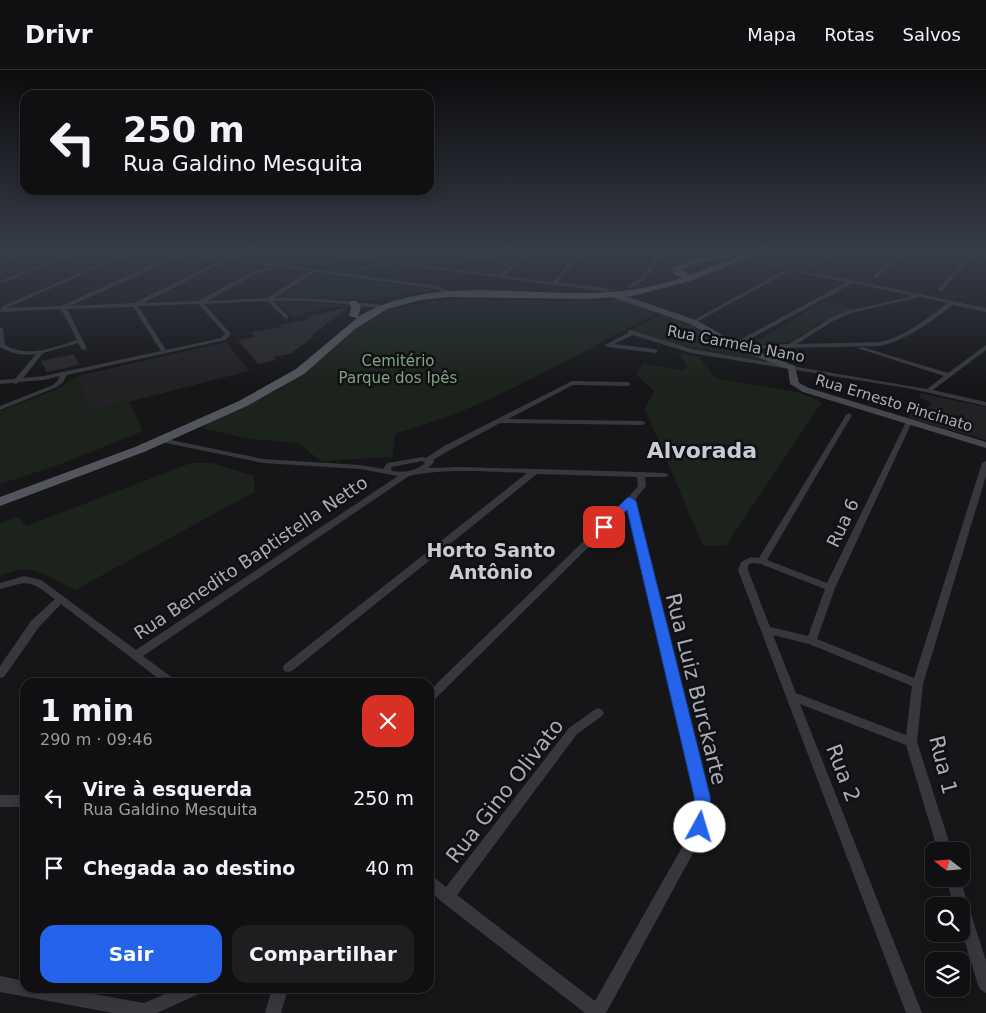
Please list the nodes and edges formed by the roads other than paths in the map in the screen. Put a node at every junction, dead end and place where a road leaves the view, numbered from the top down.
1 (30, 296) edge
2 (89, 296) edge
3 (153, 296) edge
4 (211, 296) edge
5 (275, 296) edge
6 (414, 296) edge
7 (478, 296) edge
8 (619, 296) edge
9 (741, 296) edge
10 (825, 296) edge
11 (921, 296) joint
12 (435, 297) joint
13 (269, 300) junction
14 (200, 302) junction
15 (353, 303) junction
16 (952, 303) junction
17 (135, 305) junction
18 (379, 306) junction
19 (63, 308) junction
20 (0, 309) edge
21 (986, 310) edge
22 (354, 316) junction
23 (286, 317) dead end
24 (693, 322) junction
25 (0, 329) edge
26 (631, 333) joint
27 (80, 342) junction
28 (880, 344) junction
29 (851, 345) junction
30 (1, 346) edge
31 (736, 346) junction
32 (790, 346) junction
33 (986, 347) edge
34 (84, 349) dead end
35 (655, 351) dead end
36 (42, 352) junction
37 (165, 352) junction
38 (884, 355) junction
39 (792, 368) junction
40 (64, 374) junction
41 (948, 375) junction
42 (0, 382) edge
43 (16, 382) junction
44 (628, 384) dead end
45 (928, 391) junction
46 (986, 404) edge
47 (0, 408) edge
48 (849, 416) dead end
49 (498, 421) junction
50 (909, 422) junction
51 (642, 423) dead end
52 (162, 435) junction
53 (986, 445) edge
54 (429, 461) junction
55 (986, 463) edge
56 (460, 469) junction
57 (389, 470) junction
58 (417, 471) junction
59 (535, 471) junction
60 (406, 474) junction
61 (641, 474) junction
62 (665, 474) dead end
63 (385, 488) junction
64 (0, 495) edge
65 (630, 501) junction
66 (0, 502) edge
67 (762, 561) junction
68 (38, 582) joint
69 (0, 586) edge
70 (830, 588) junction
71 (61, 599) junction
72 (767, 630) junction
73 (811, 641) junction
74 (135, 656) junction
75 (925, 659) joint
76 (288, 668) dead end
77 (0, 674) edge
78 (165, 678) edge
79 (918, 684) junction
80 (434, 693) edge
81 (792, 696) junction
82 (598, 713) dead end
83 (911, 742) junction
84 (0, 801) edge
85 (20, 801) edge
86 (942, 842) edge
87 (434, 886) edge
88 (956, 888) edge
89 (448, 897) junction
90 (0, 984) edge
91 (986, 985) edge
92 (20, 988) edge
93 (48, 993) edge
94 (185, 993) edge
95 (279, 993) edge
96 (597, 1012) edge
97 (273, 1013) edge
98 (914, 1013) edge

1 - 20 street
2 - 19 street
3 - 17 street
4 - 14 street
5 - 13 street
6 - 18 main road
7 - 12 main road
8 - 24 street, Rua Ernesto Pincinato
9 - 24 street
10 - 31 street
11 - 16 street
11 - 32 street
12 - 18 main road
13 - 14 street
13 - 15 street
13 - 23 street
14 - 17 street
14 - 37 street
15 - 18 street
15 - 22 main road
16 - 21 street
16 - 28 street
17 - 19 street
17 - 37 street
18 - 22 main road
18 - 52 main road
19 - 20 street
19 - 27 street
22 - 52 main road
24 - 31 street, Rua Ernesto Pincinato
25 - 30 street
26 - 35 street
26 - 39 street, Rua Carmela Nano
27 - 34 street
27 - 36 street
28 - 29 street
28 - 38 street
29 - 32 street
29 - 38 street
30 - 36 street
31 - 32 street
31 - 39 street, Rua Ernesto Pincinato
33 - 41 street
36 - 43 street
37 - 40 street
38 - 41 street
39 - 45 street, Rua Carmela Nano
39 - 50 street, Rua Ernesto Pincinato
40 - 43 street
40 - 47 street
41 - 45 street
42 - 43 street
44 - 49 street
45 - 46 street, Rua Carmela Nano
48 - 67 street
49 - 51 street
49 - 54 street
50 - 53 street, Rua Ernesto Pincinato
50 - 70 street, Rua 6
52 - 57 street
52 - 64 main road
52 - 66 main road
54 - 56 street
54 - 57 street
54 - 58 street
55 - 75 street
56 - 58 street
56 - 59 street
57 - 60 street
57 - 63 street, Rua Benedito Baptistella Netto
58 - 60 street
59 - 61 street
59 - 76 street
60 - 63 street, Rua Benedito Baptistella Netto
61 - 62 street
61 - 65 street
63 - 74 street, Rua Benedito Baptistella Netto
65 - 80 street
65 - 96 street, Rua Luiz Burckarte
67 - 70 street
67 - 72 street, Rua 2
68 - 69 street
68 - 71 street
70 - 73 street, Rua 6
71 - 74 street
71 - 77 street
72 - 73 street
72 - 81 street, Rua 2
73 - 79 street
74 - 78 street
75 - 79 street, Rua 1
79 - 83 street, Rua 1
81 - 83 street
81 - 98 street, Rua 2
82 - 89 street, Rua Gino Olivato
83 - 86 street, Rua 1
84 - 85 street
87 - 89 street
88 - 91 street
89 - 96 street
90 - 92 street
93 - 94 street
95 - 97 street

